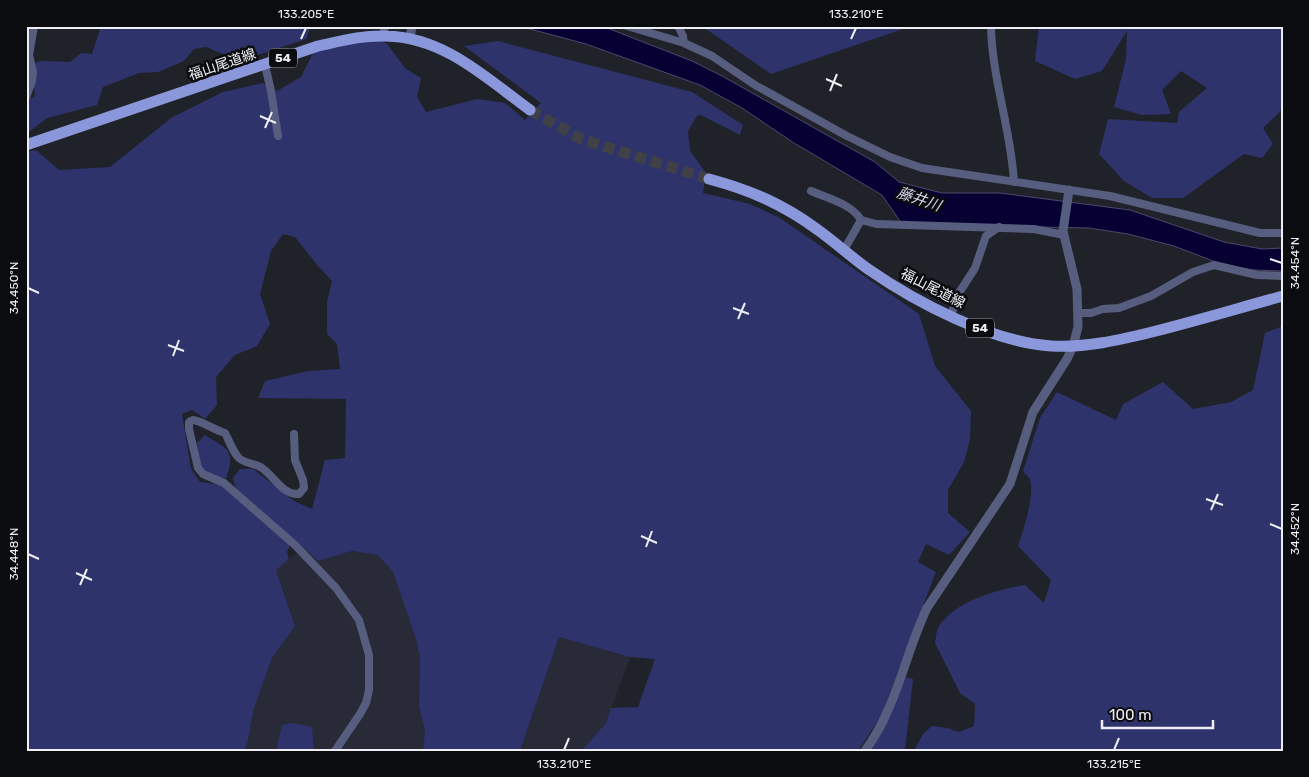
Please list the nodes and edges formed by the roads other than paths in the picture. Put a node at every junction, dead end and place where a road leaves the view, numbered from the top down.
1 (34, 26) edge
2 (627, 26) edge
3 (678, 26) edge
4 (991, 26) edge
5 (384, 31) edge
6 (411, 31) edge
7 (684, 43) junction
8 (265, 65) junction
9 (26, 98) edge
10 (530, 110) tunnel mouth
11 (278, 136) dead end
12 (26, 145) edge
13 (708, 179) tunnel mouth
14 (1014, 182) junction
15 (1069, 190) junction
16 (811, 191) dead end
17 (861, 220) junction
18 (999, 227) junction
19 (1063, 231) junction
20 (1283, 233) edge
21 (844, 250) junction
22 (1283, 276) edge
23 (1283, 296) edge
24 (1078, 313) junction
25 (950, 316) junction
26 (1073, 346) junction
27 (294, 434) dead end
28 (335, 751) edge
29 (865, 751) edge

1 - 9 street
2 - 7 street
3 - 7 street
4 - 14 street
5 - 6 main road, 福山尾道線 / 54
5 - 8 main road, 福山尾道線 / 54
6 - 10 main road, 福山尾道線 / 54
7 - 14 street
8 - 11 street
8 - 12 main road, 福山尾道線 / 54
13 - 21 main road, 福山尾道線 / 54
14 - 15 street
15 - 19 street
15 - 20 street
16 - 17 street
17 - 18 street
17 - 21 street
18 - 19 street
18 - 25 street
19 - 24 street
21 - 25 main road, 福山尾道線 / 54
22 - 24 street
23 - 26 main road, 福山尾道線 / 54
24 - 26 street
25 - 26 main road, 福山尾道線 / 54
26 - 29 street
27 - 28 street

